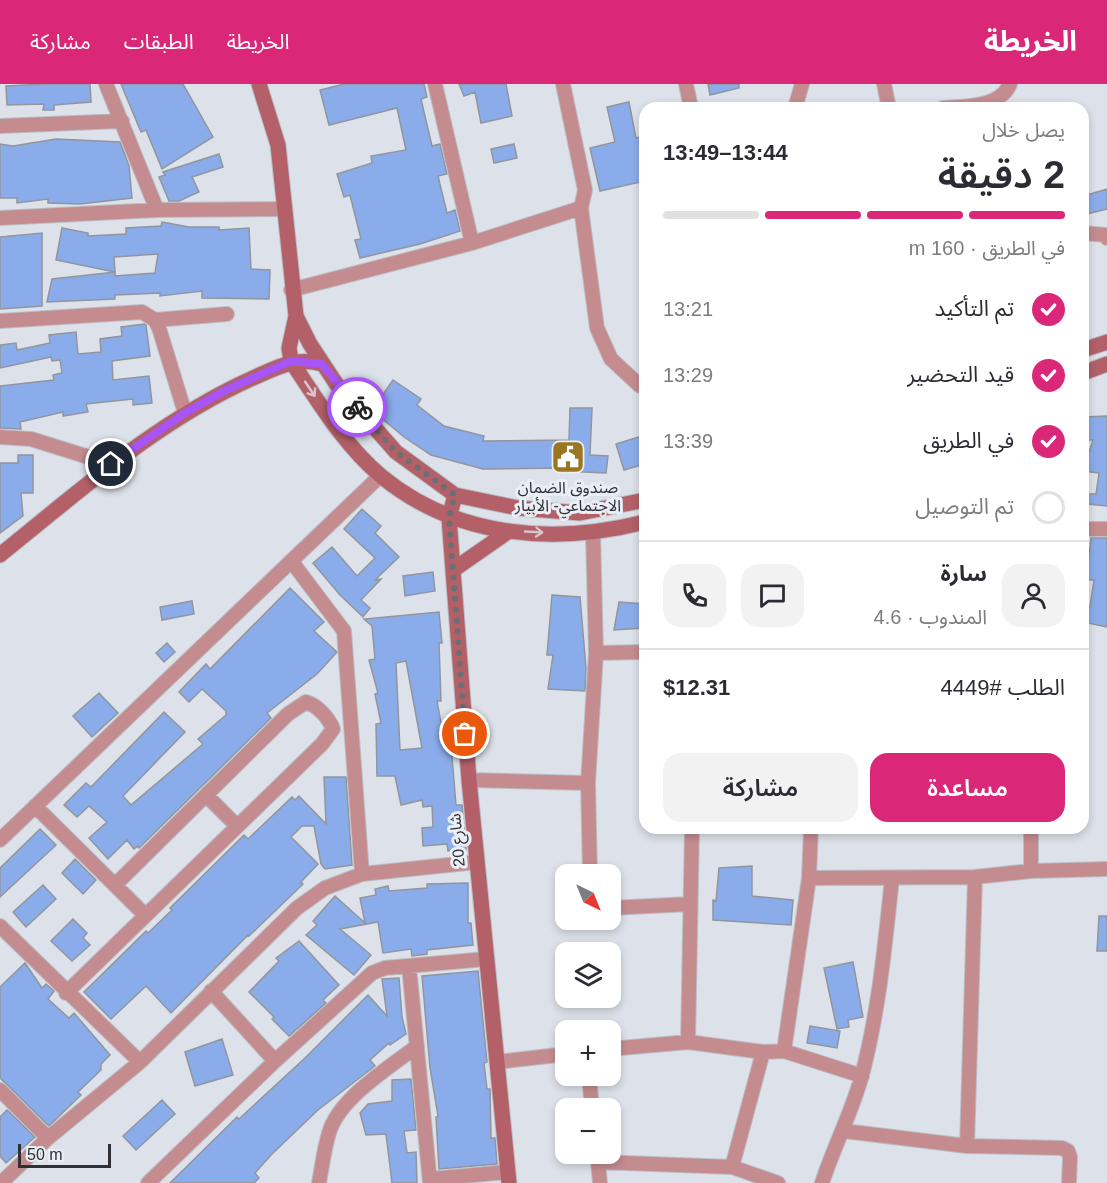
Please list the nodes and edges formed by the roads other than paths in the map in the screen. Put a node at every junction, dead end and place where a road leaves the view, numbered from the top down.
1 (106, 84) edge
2 (260, 84) edge
3 (435, 84) edge
4 (563, 84) edge
5 (686, 84) edge
6 (802, 84) edge
7 (884, 84) edge
8 (1010, 84) edge
9 (690, 102) edge
10 (797, 102) edge
11 (888, 102) edge
12 (988, 102) edge
13 (122, 121) junction
14 (0, 126) edge
15 (581, 208) junction
16 (284, 209) junction
17 (157, 210) junction
18 (0, 218) edge
19 (1089, 234) edge
20 (1107, 236) edge
21 (472, 243) junction
22 (291, 290) junction
23 (227, 314) dead end
24 (296, 316) junction
25 (155, 320) junction
26 (0, 321) edge
27 (1107, 342) edge
28 (1089, 348) edge
29 (291, 361) junction
30 (322, 364) junction
31 (1107, 364) edge
32 (1089, 371) edge
33 (639, 385) edge
34 (185, 413) junction
35 (0, 437) edge
36 (111, 464) junction
37 (380, 476) junction
38 (455, 495) junction
39 (639, 501) edge
40 (449, 518) junction
41 (639, 523) edge
42 (1089, 529) edge
43 (1107, 529) edge
44 (510, 531) junction
45 (593, 533) junction
46 (0, 555) edge
47 (292, 562) junction
48 (453, 570) junction
49 (596, 652) junction
50 (639, 652) edge
51 (469, 780) junction
52 (588, 783) junction
53 (206, 795) junction
54 (35, 806) junction
55 (237, 826) junction
56 (692, 834) edge
57 (811, 834) edge
58 (1031, 834) edge
59 (0, 840) edge
60 (477, 862) junction
61 (590, 864) edge
62 (1107, 869) edge
63 (1031, 870) junction
64 (362, 874) junction
65 (975, 877) junction
66 (809, 878) junction
67 (892, 878) junction
68 (115, 885) junction
69 (690, 904) junction
70 (621, 907) edge
71 (145, 915) junction
72 (0, 926) edge
73 (486, 959) junction
74 (409, 966) junction
75 (211, 992) junction
76 (66, 993) junction
77 (688, 1042) junction
78 (417, 1046) junction
79 (621, 1048) edge
80 (763, 1052) junction
81 (784, 1052) junction
82 (555, 1055) edge
83 (275, 1061) junction
84 (140, 1062) junction
85 (497, 1062) junction
86 (861, 1076) junction
87 (0, 1090) edge
88 (844, 1131) junction
89 (48, 1138) junction
90 (967, 1146) junction
91 (621, 1160) edge
92 (598, 1164) edge
93 (732, 1167) junction
94 (508, 1178) edge
95 (744, 1178) edge
96 (1, 1181) edge
97 (430, 1181) edge
98 (148, 1183) edge
99 (319, 1183) edge
100 (600, 1183) edge
101 (778, 1183) edge
102 (822, 1183) edge
103 (1069, 1183) edge

1 - 13 street
2 - 16 street
3 - 21 street
4 - 15 street
5 - 9 street
6 - 10 street
7 - 11 street
8 - 12 street
13 - 14 street
13 - 17 street
15 - 21 street
15 - 33 street
16 - 17 street
16 - 22 street
17 - 18 street
19 - 20 street
21 - 22 street
22 - 24 street
23 - 25 street
24 - 29 street
24 - 30 street
25 - 26 street
25 - 34 street
27 - 28 street
29 - 30 street
29 - 34 street
29 -> 37 street
30 - 38 street
31 - 32 street
34 - 36 street
35 - 36 street
36 - 46 street
37 - 40 street
37 - 47 street
38 - 39 street
38 - 40 street, شارع 20
40 - 44 street
40 - 48 street, شارع 20
41 - 45 street
42 - 43 street
44 -> 45 street
44 - 48 street
45 - 49 street
47 - 54 street
47 - 64 street
48 - 51 street, شارع 20
49 - 50 street
49 - 52 street
51 - 52 street
51 - 60 street, شارع 20
52 - 61 street
53 - 55 street
53 - 55 street
53 - 68 street
54 - 59 street
54 - 68 street
55 - 71 street
56 - 69 street
57 - 66 street
58 - 63 street
60 - 64 street
60 - 73 street, شارع 20
62 - 63 street
63 - 65 street
64 - 75 street
65 - 67 street
65 - 90 street
66 - 67 street
66 - 81 street
67 - 86 street
68 - 71 street
69 - 70 street
69 - 77 street
71 - 76 street
72 - 76 street
73 - 74 street
73 - 85 street, شارع 20
74 - 78 street
74 - 83 street
75 - 83 street
75 - 84 street
76 - 84 street
77 - 79 street
77 - 80 street
78 - 97 street
78 - 99 street
80 - 81 street
80 - 93 street
81 - 86 street
82 - 85 street
83 - 98 street
84 - 89 street
85 - 94 street, شارع 20
86 - 88 street
87 - 89 street
88 - 90 street
88 - 102 street
89 - 96 street
90 - 103 street
91 - 93 street
92 - 100 street
93 - 95 street
94 - 97 street
95 - 101 street

